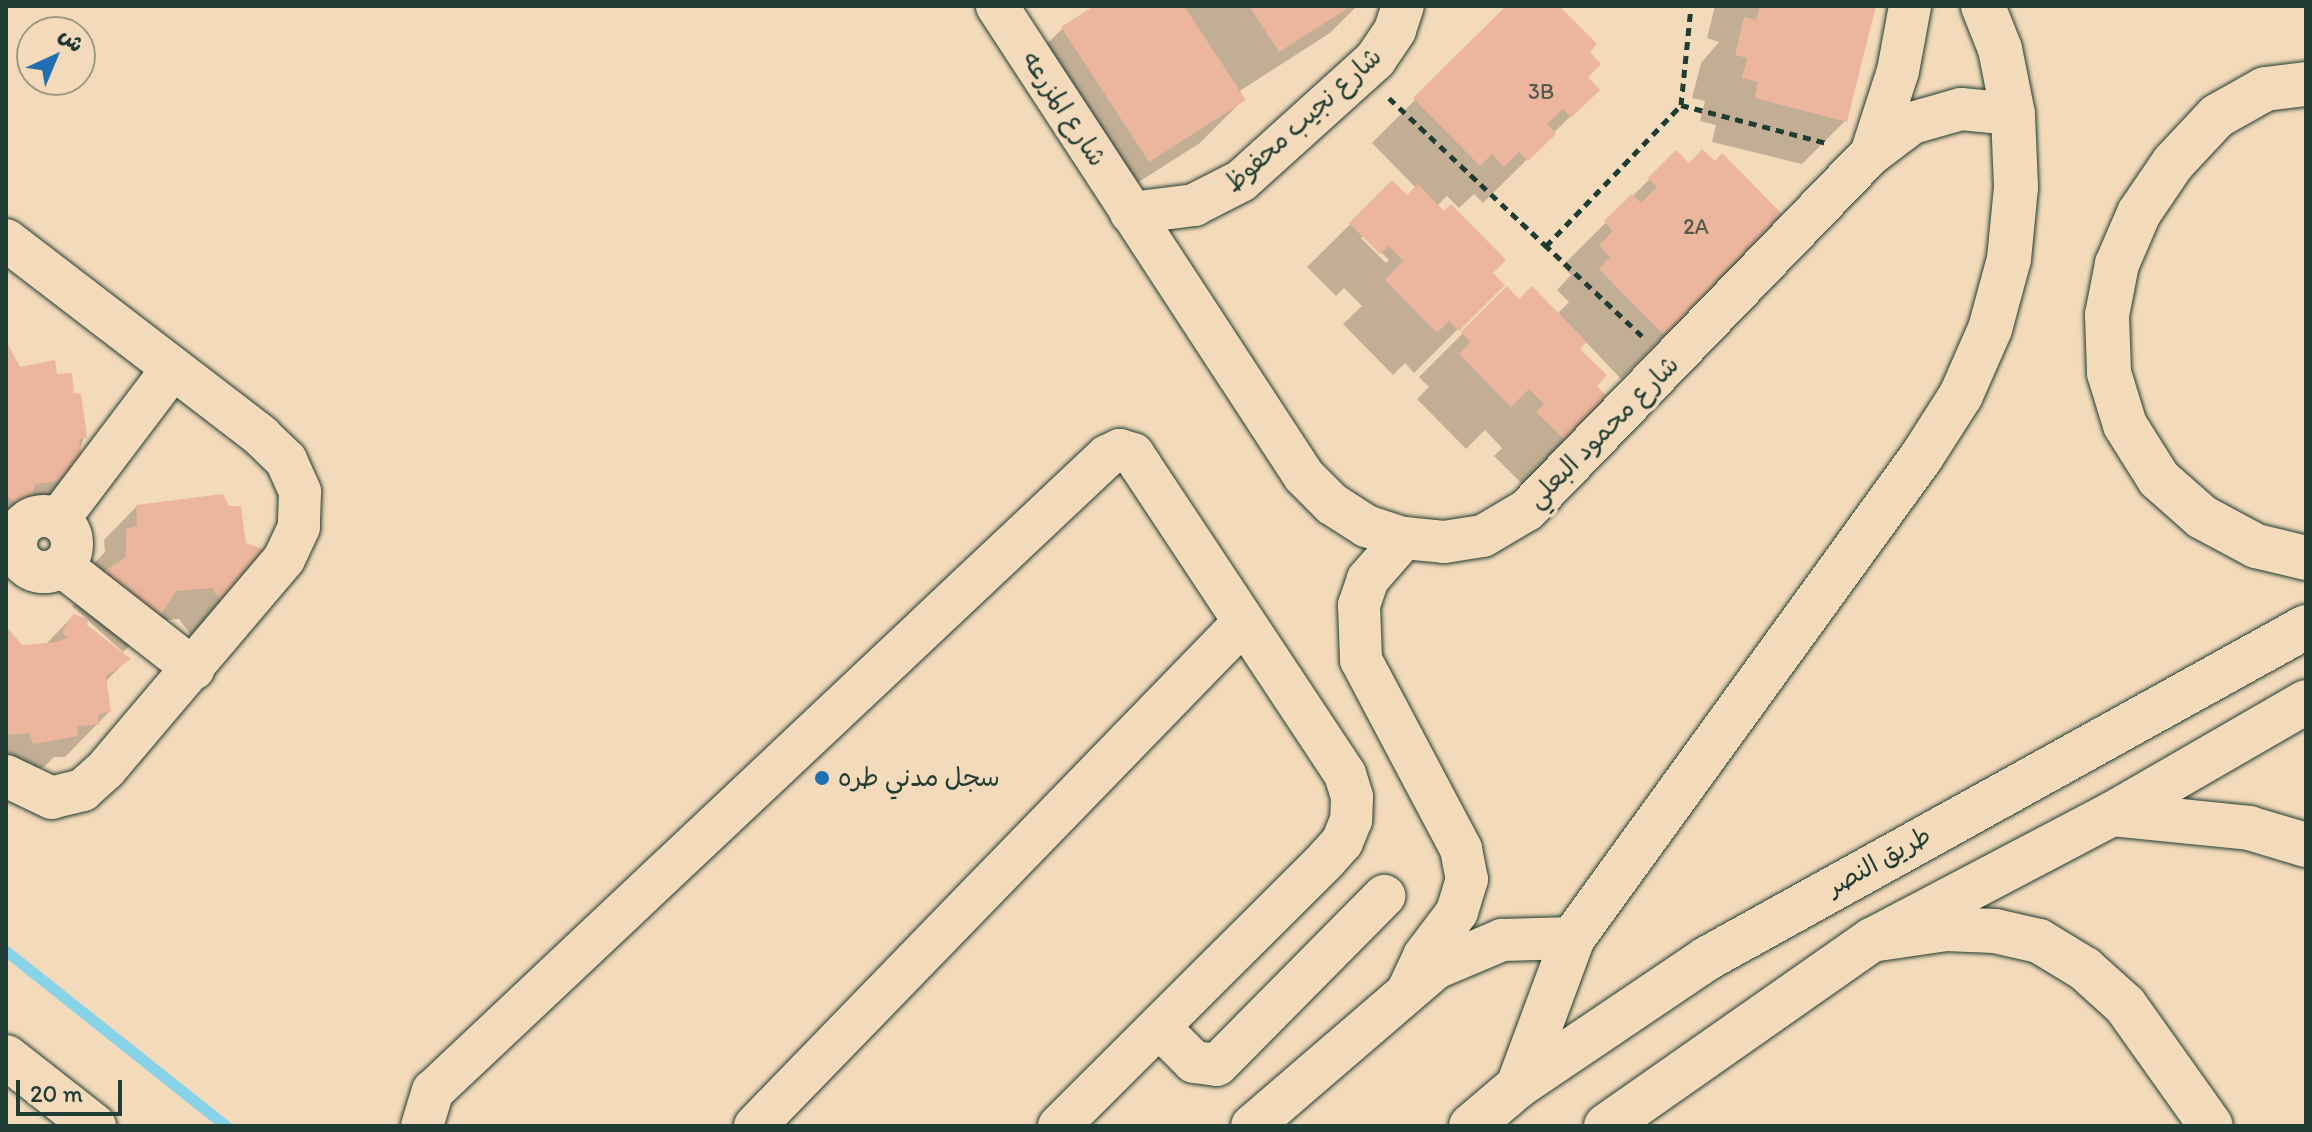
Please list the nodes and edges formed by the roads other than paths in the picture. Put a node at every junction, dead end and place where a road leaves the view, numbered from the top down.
1 (997, 6) edge
2 (1403, 6) edge
3 (1910, 6) edge
4 (1983, 6) edge
5 (2306, 84) edge
6 (2013, 114) junction
7 (1871, 154) junction
8 (1131, 213) junction
9 (6, 240) edge
10 (172, 369) junction
11 (58, 520) junction
12 (12, 527) edge
13 (1404, 538) junction
14 (2306, 558) edge
15 (62, 566) junction
16 (1244, 622) junction
17 (2306, 627) edge
18 (194, 669) junction
19 (2306, 702) edge
20 (6, 776) edge
21 (2112, 814) junction
22 (2306, 845) edge
23 (1384, 896) dead end
24 (1573, 938) junction
25 (1872, 940) junction
26 (1408, 990) junction
27 (1159, 1027) junction
28 (6, 1057) edge
29 (1518, 1086) junction
30 (1070, 1122) edge
31 (94, 1126) edge
32 (422, 1126) edge
33 (755, 1126) edge
34 (1252, 1126) edge
35 (1471, 1126) edge
36 (1606, 1126) edge
37 (2211, 1126) edge

1 - 8 street, شارع المزرعه
2 - 8 street, شارع نجيب محفوظ
3 - 7 street, شارع محمود البعلي
4 - 6 main road
5 - 14 main road
6 - 7 street, شارع محمود البعلي
6 - 24 main road
7 - 13 street, شارع محمود البعلي
8 - 13 street, شارع محمود البعلي
9 - 10 street
10 - 11 street
10 - 18 street
11 - 12 street
11 - 15 street
12 - 15 street
13 - 26 street
15 - 18 street
16 - 27 street
16 - 32 street
16 - 33 street
17 - 29 main road, طريق النصر
18 - 20 street
19 - 21 main road
21 - 22 main road
21 - 25 main road
23 - 27 street
24 - 26 street
24 - 29 main road
25 - 36 main road
25 - 37 main road
26 - 34 street
27 - 30 street
28 - 31 main road
29 - 35 main road, طريق النصر

